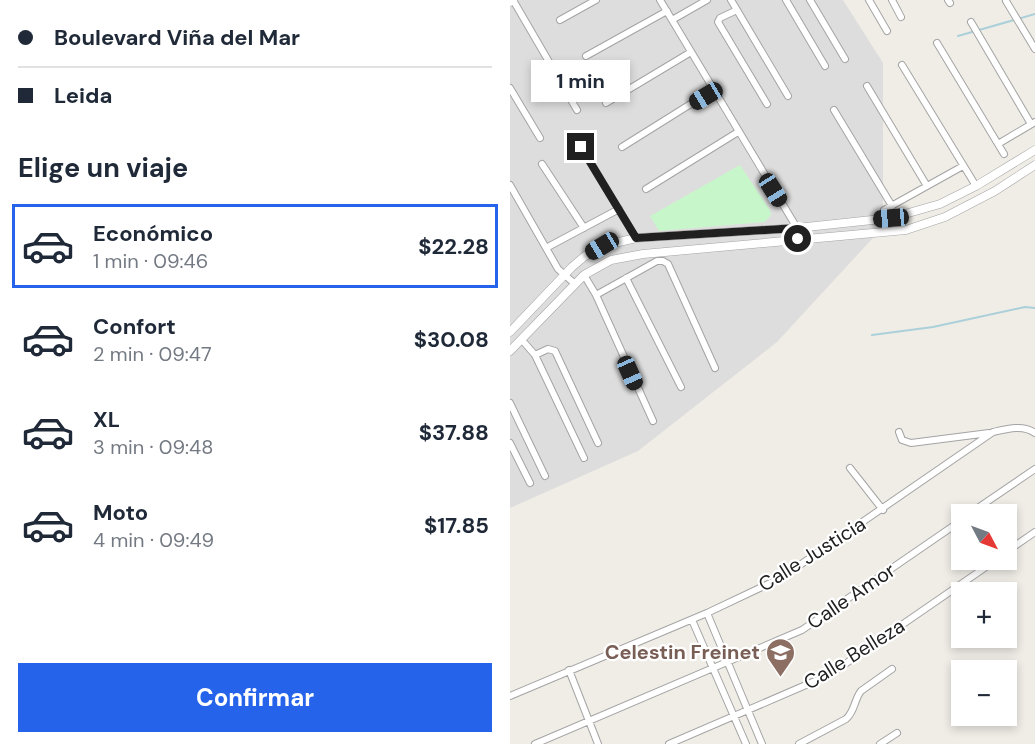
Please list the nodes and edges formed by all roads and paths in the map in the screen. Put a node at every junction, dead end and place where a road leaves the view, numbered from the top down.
1 (596, 0) edge
2 (660, 0) edge
3 (707, 0) edge
4 (731, 0) edge
5 (786, 0) edge
6 (810, 0) edge
7 (869, 0) edge
8 (892, 0) edge
9 (511, 1) edge
10 (1006, 2) dead end
11 (736, 10) junction
12 (666, 11) junction
13 (901, 17) dead end
14 (560, 20) dead end
15 (672, 20) junction
16 (971, 22) dead end
17 (887, 31) dead end
18 (937, 43) dead end
19 (1035, 50) edge
20 (691, 52) junction
21 (586, 56) dead end
22 (845, 59) dead end
23 (825, 66) dead end
24 (902, 66) dead end
25 (867, 86) dead end
26 (510, 88) edge
27 (713, 90) junction
28 (788, 96) dead end
29 (606, 103) dead end
30 (766, 104) dead end
31 (577, 110) dead end
32 (834, 110) dead end
33 (1033, 123) edge
34 (738, 132) junction
35 (540, 138) dead end
36 (998, 144) junction
37 (581, 147) dead end
38 (622, 147) dead end
39 (1035, 150) edge
40 (1004, 154) dead end
41 (542, 164) dead end
42 (1035, 165) edge
43 (963, 166) junction
44 (510, 185) edge
45 (927, 186) junction
46 (976, 186) junction
47 (646, 189) dead end
48 (892, 206) junction
49 (619, 209) junction
50 (884, 210) dead end
51 (584, 228) junction
52 (797, 228) junction
53 (636, 238) junction
54 (798, 239) junction
55 (546, 248) junction
56 (564, 275) junction
57 (584, 275) junction
58 (626, 278) junction
59 (574, 284) junction
60 (596, 295) junction
61 (510, 332) edge
62 (522, 340) junction
63 (510, 351) edge
64 (535, 355) junction
65 (716, 368) dead end
66 (681, 387) dead end
67 (510, 403) edge
68 (653, 421) dead end
69 (899, 432) dead end
70 (993, 432) junction
71 (1035, 432) edge
72 (510, 443) edge
73 (598, 443) dead end
74 (584, 458) dead end
75 (850, 468) dead end
76 (1035, 469) edge
77 (545, 476) dead end
78 (530, 483) dead end
79 (984, 504) edge
80 (883, 510) junction
81 (951, 528) edge
82 (1035, 532) edge
83 (1017, 544) edge
84 (982, 570) edge
85 (707, 613) junction
86 (692, 620) junction
87 (728, 662) junction
88 (713, 668) junction
89 (892, 669) dead end
90 (569, 670) junction
91 (510, 696) edge
92 (748, 711) junction
93 (734, 716) junction
94 (588, 721) junction
95 (897, 733) dead end
96 (535, 744) edge
97 (598, 744) edge
98 (669, 744) edge
99 (746, 744) edge
100 (762, 744) edge
101 (799, 744) edge
102 (880, 744) edge

1 - 14 street
2 - 12 street
3 - 15 street
4 - 11 street
5 - 23 street
6 - 22 street
7 - 17 street
8 - 13 street
9 - 31 street
10 - 19 street
11 - 28 street
11 - 30 street
12 - 15 street
12 - 21 street
15 - 20 street
16 - 33 street
18 - 36 street
20 - 27 street
20 - 29 street
24 - 43 street
25 - 45 street
26 - 35 street
27 - 34 street
27 - 38 street
32 - 48 street
33 - 36 street
34 - 47 street
34 - 52 street
36 - 40 street
37 - 49 street
39 - 46 street
41 - 51 street
42 - 54 street
43 - 45 street
43 - 46 street
44 - 55 street
45 - 48 street
46 - 52 street
48 - 50 street
49 - 51 street
49 - 53 street
51 - 55 street
52 - 53 street
52 - 54 street
53 - 56 street
54 - 57 street
55 - 56 street
56 - 59 street
56 - 61 street
57 - 59 street
57 - 60 street
58 - 60 street
58 - 65 street
58 - 66 street
59 - 62 street
60 - 68 street
62 - 63 street
62 - 64 street
64 - 73 street
64 - 74 street
67 - 77 street
69 - 70 street
70 - 71 street, Calle Justicia
70 - 80 street, Calle Justicia
72 - 78 street
75 - 80 street
76 - 79 street
80 - 85 street, Calle Justicia
81 - 87 street, Calle Amor
82 - 83 street
84 - 92 street, Calle Belleza
85 - 86 street, Calle Justicia
85 - 87 street
86 - 88 street
86 - 90 street, Calle Justicia
87 - 88 street, Calle Amor
87 - 92 street
88 - 93 street
88 - 94 street, Calle Amor
89 - 101 street
90 - 91 street, Calle Justicia
90 - 94 street
92 - 93 street, Calle Belleza
92 - 100 street
93 - 98 street, Calle Belleza
93 - 99 street
94 - 96 street, Calle Amor
94 - 97 street
95 - 102 street

